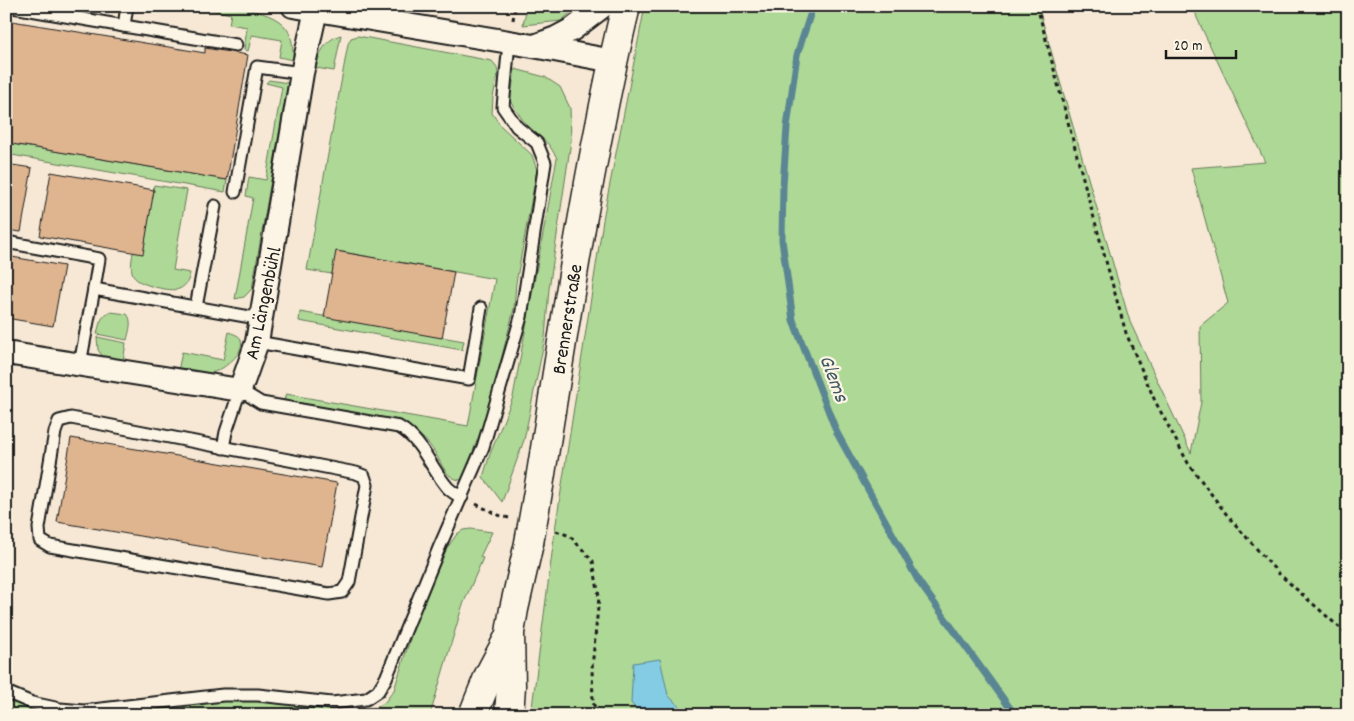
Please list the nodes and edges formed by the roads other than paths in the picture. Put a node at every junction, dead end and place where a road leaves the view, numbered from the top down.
1 (127, 6) edge
2 (293, 6) edge
3 (603, 6) edge
4 (626, 6) edge
5 (13, 7) edge
6 (316, 10) junction
7 (124, 26) junction
8 (509, 42) junction
9 (236, 44) dead end
10 (533, 46) junction
11 (613, 61) junction
12 (302, 73) junction
13 (235, 192) dead end
14 (214, 206) dead end
15 (6, 242) edge
16 (94, 289) junction
17 (196, 308) junction
18 (481, 308) dead end
19 (262, 319) junction
20 (257, 342) junction
21 (6, 353) edge
22 (80, 364) junction
23 (240, 390) junction
24 (223, 448) junction
25 (462, 498) junction
26 (510, 633) junction
27 (6, 692) edge
28 (473, 715) edge
29 (509, 715) edge

1 - 7 lane
2 - 6 street
3 - 10 street
4 - 11 main road, Brennerstraße
5 - 7 lane
6 - 8 street
6 - 12 street, Am Längenbühl
7 - 9 lane
8 - 10 street
8 - 25 lane
10 - 11 street
11 - 26 main road, Brennerstraße, bridge
12 - 13 lane
12 - 19 street, Am Längenbühl
14 - 17 lane
15 - 16 lane
16 - 17 lane
16 - 22 lane
17 - 19 lane
18 - 20 lane
19 - 20 street, Am Längenbühl
20 - 23 street, Am Längenbühl
21 - 22 street
22 - 23 street
23 - 24 lane
23 - 25 lane
24 - 24 lane
25 - 27 lane
26 - 28 main road, Brennerstraße
26 - 29 main road, Brennerstraße

